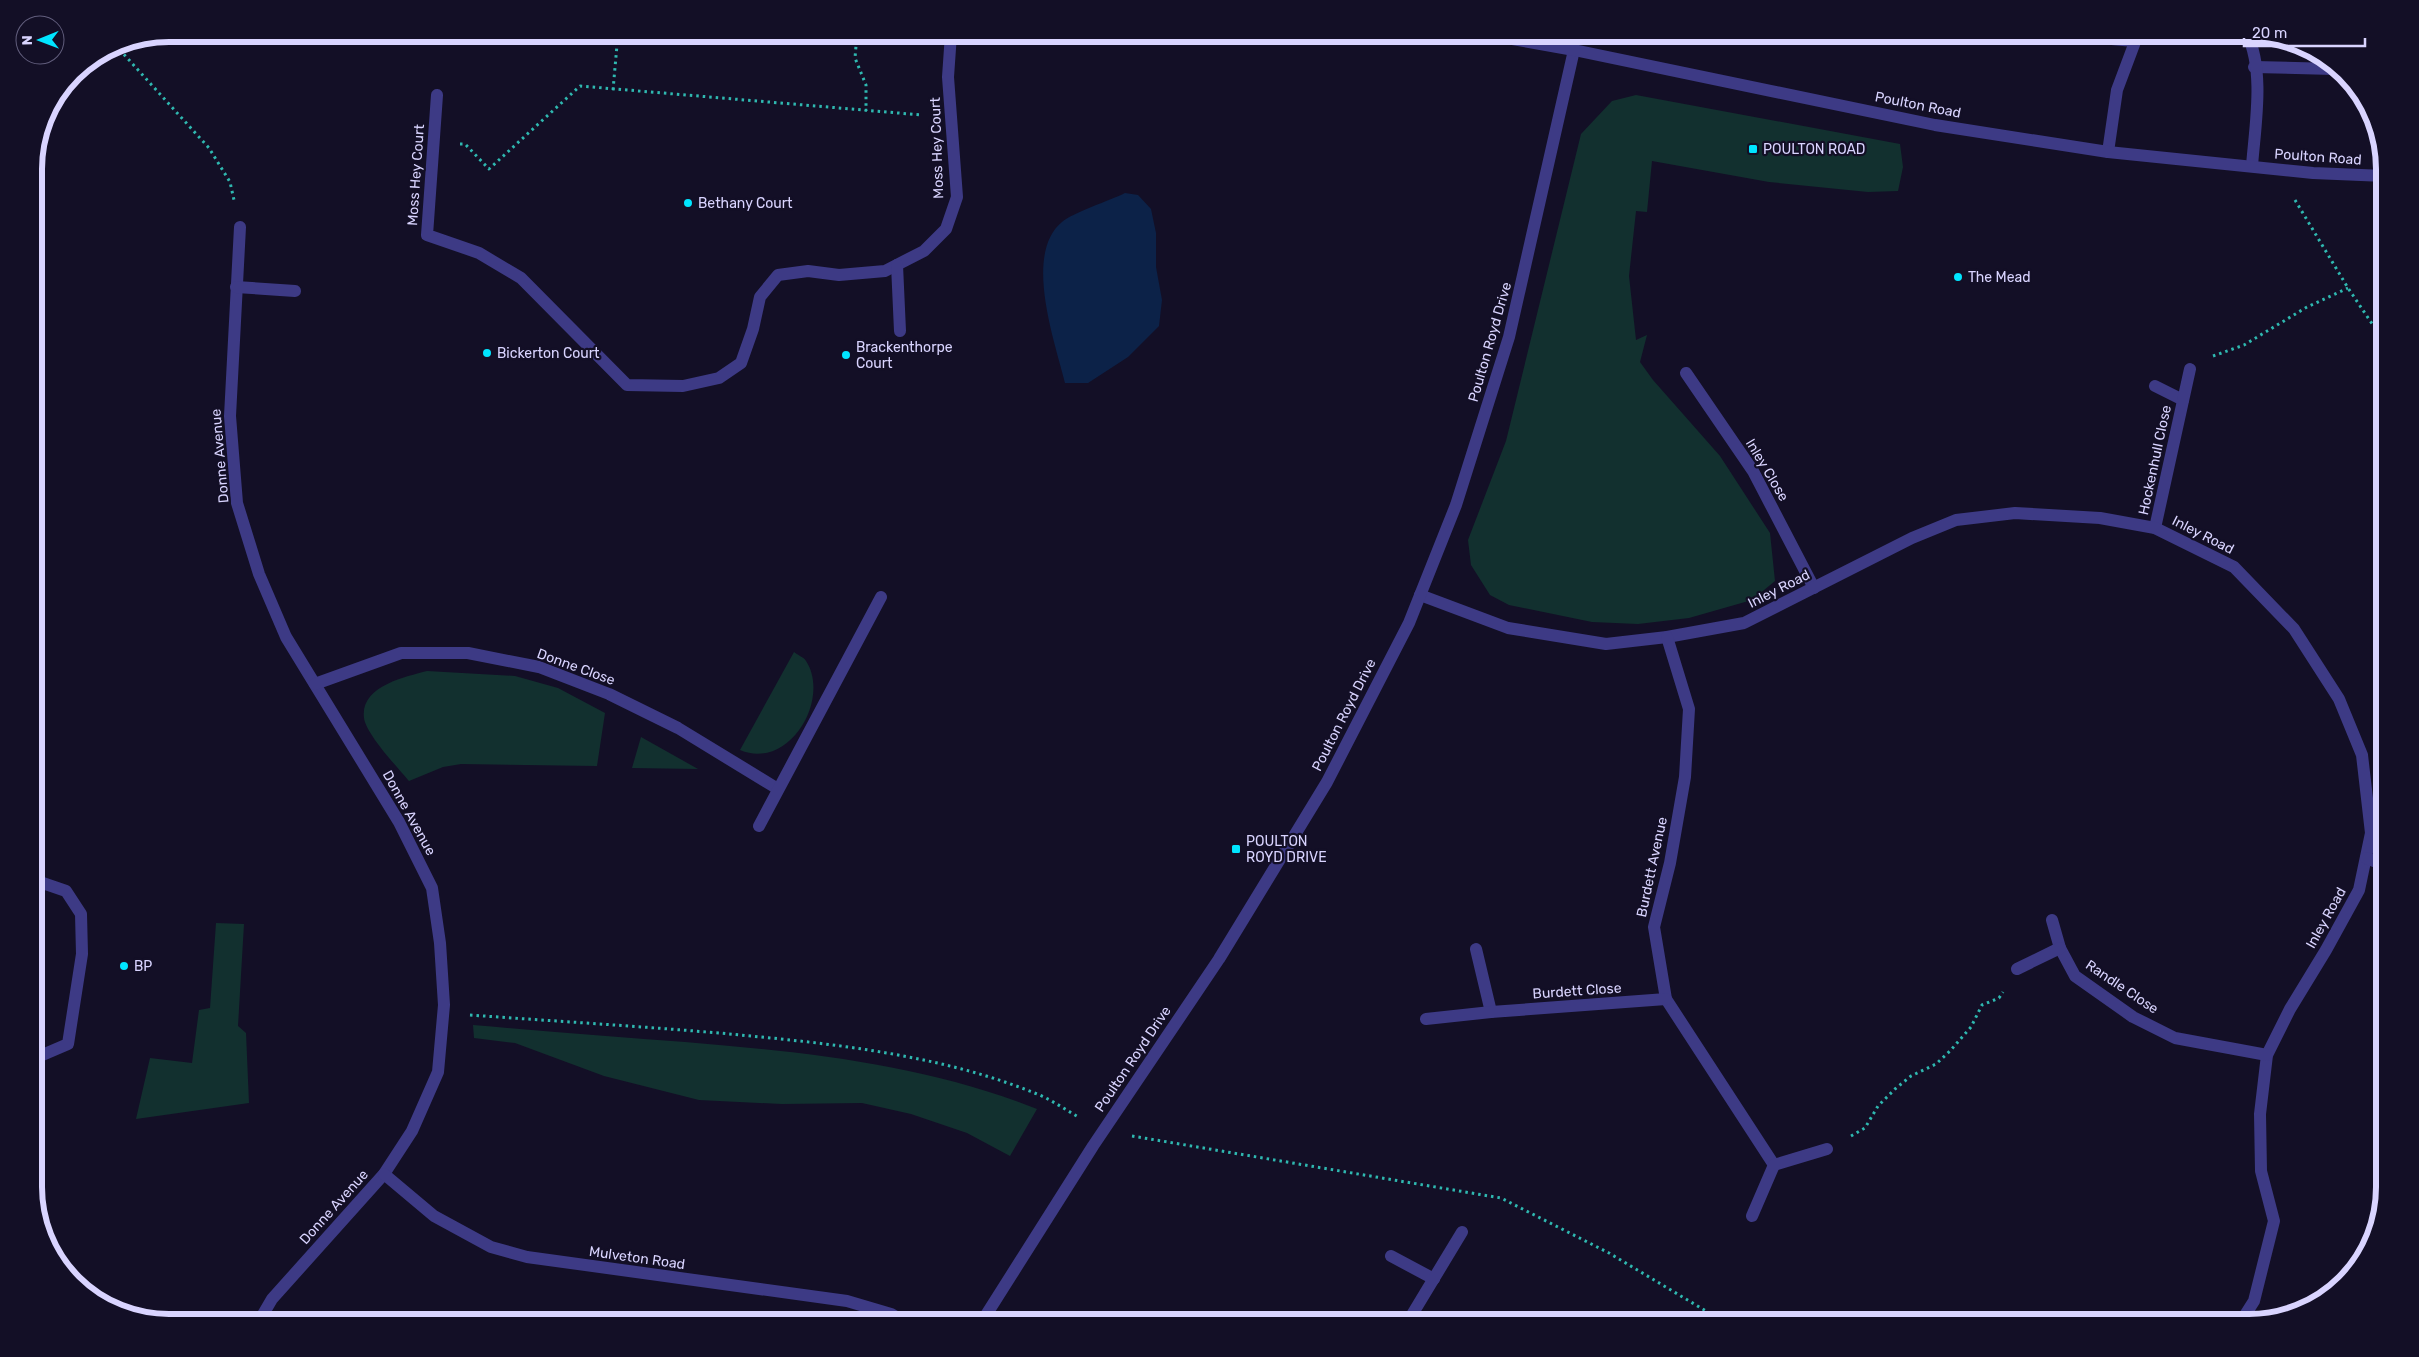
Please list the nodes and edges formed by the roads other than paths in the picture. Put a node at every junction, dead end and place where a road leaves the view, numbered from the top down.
1 (1532, 42) edge
2 (2134, 42) edge
3 (2250, 42) edge
4 (950, 43) edge
5 (1574, 50) junction
6 (2254, 67) junction
7 (2327, 69) edge
8 (437, 95) dead end
9 (2108, 152) junction
10 (2252, 166) junction
11 (2376, 175) edge
12 (240, 227) road end
13 (897, 264) junction
14 (236, 287) junction
15 (295, 291) dead end
16 (900, 331) dead end
17 (2190, 369) road end
18 (1686, 373) dead end
19 (2155, 386) dead end
20 (2183, 400) junction
21 (2155, 528) junction
22 (1814, 588) junction
23 (1420, 595) junction
24 (882, 597) dead end
25 (1668, 637) junction
26 (315, 684) junction
27 (778, 790) junction
28 (759, 826) dead end
29 (2366, 858) junction
30 (2376, 862) edge
31 (43, 883) edge
32 (2052, 920) dead end
33 (2060, 948) junction
34 (1476, 949) dead end
35 (2017, 969) road end
36 (1666, 999) junction
37 (1491, 1012) junction
38 (1426, 1019) dead end
39 (43, 1055) edge
40 (2267, 1055) junction
41 (1827, 1149) road end
42 (1774, 1165) junction
43 (384, 1174) junction
44 (1752, 1216) dead end
45 (1462, 1232) dead end
46 (1391, 1256) dead end
47 (1434, 1280) junction
48 (263, 1314) edge
49 (891, 1314) edge
50 (987, 1314) edge
51 (1413, 1314) edge
52 (2246, 1314) edge

1 - 5 street, Poulton Road
2 - 9 street
3 - 6 street
4 - 13 street, Moss Hey Court
5 - 9 street, Poulton Road
5 - 23 street, Poulton Royd Drive
6 - 7 street
6 - 10 street
8 - 13 street, Moss Hey Court
9 - 10 street, Poulton Road
10 - 11 street, Poulton Road
12 - 14 street, Donne Avenue
13 - 16 street
14 - 15 street
14 - 26 street, Donne Avenue
17 - 20 street, Hockenhull Close
18 - 22 street, Inley Close
19 - 20 street, Hockenhull Close
20 - 21 street, Hockenhull Close
21 - 22 street, Inley Road
21 - 29 street, Inley Road
22 - 25 street, Inley Road
23 - 25 street, Inley Road
23 - 50 street, Poulton Royd Drive
24 - 27 street
25 - 36 street, Burdett Avenue
26 - 27 street, Donne Close
26 - 43 street, Donne Avenue
27 - 28 street
29 - 30 street
29 - 40 street, Inley Road
31 - 39 street
32 - 33 street, Randle Close
33 - 35 street
33 - 40 street, Randle Close
34 - 37 street
36 - 37 street, Burdett Close
36 - 42 street, Burdett Avenue
37 - 38 street, Burdett Close
40 - 52 street, Inley Road
41 - 42 street
42 - 44 street
43 - 48 street, Donne Avenue
43 - 49 street, Mulveton Road
45 - 47 street
46 - 47 street
47 - 51 street

